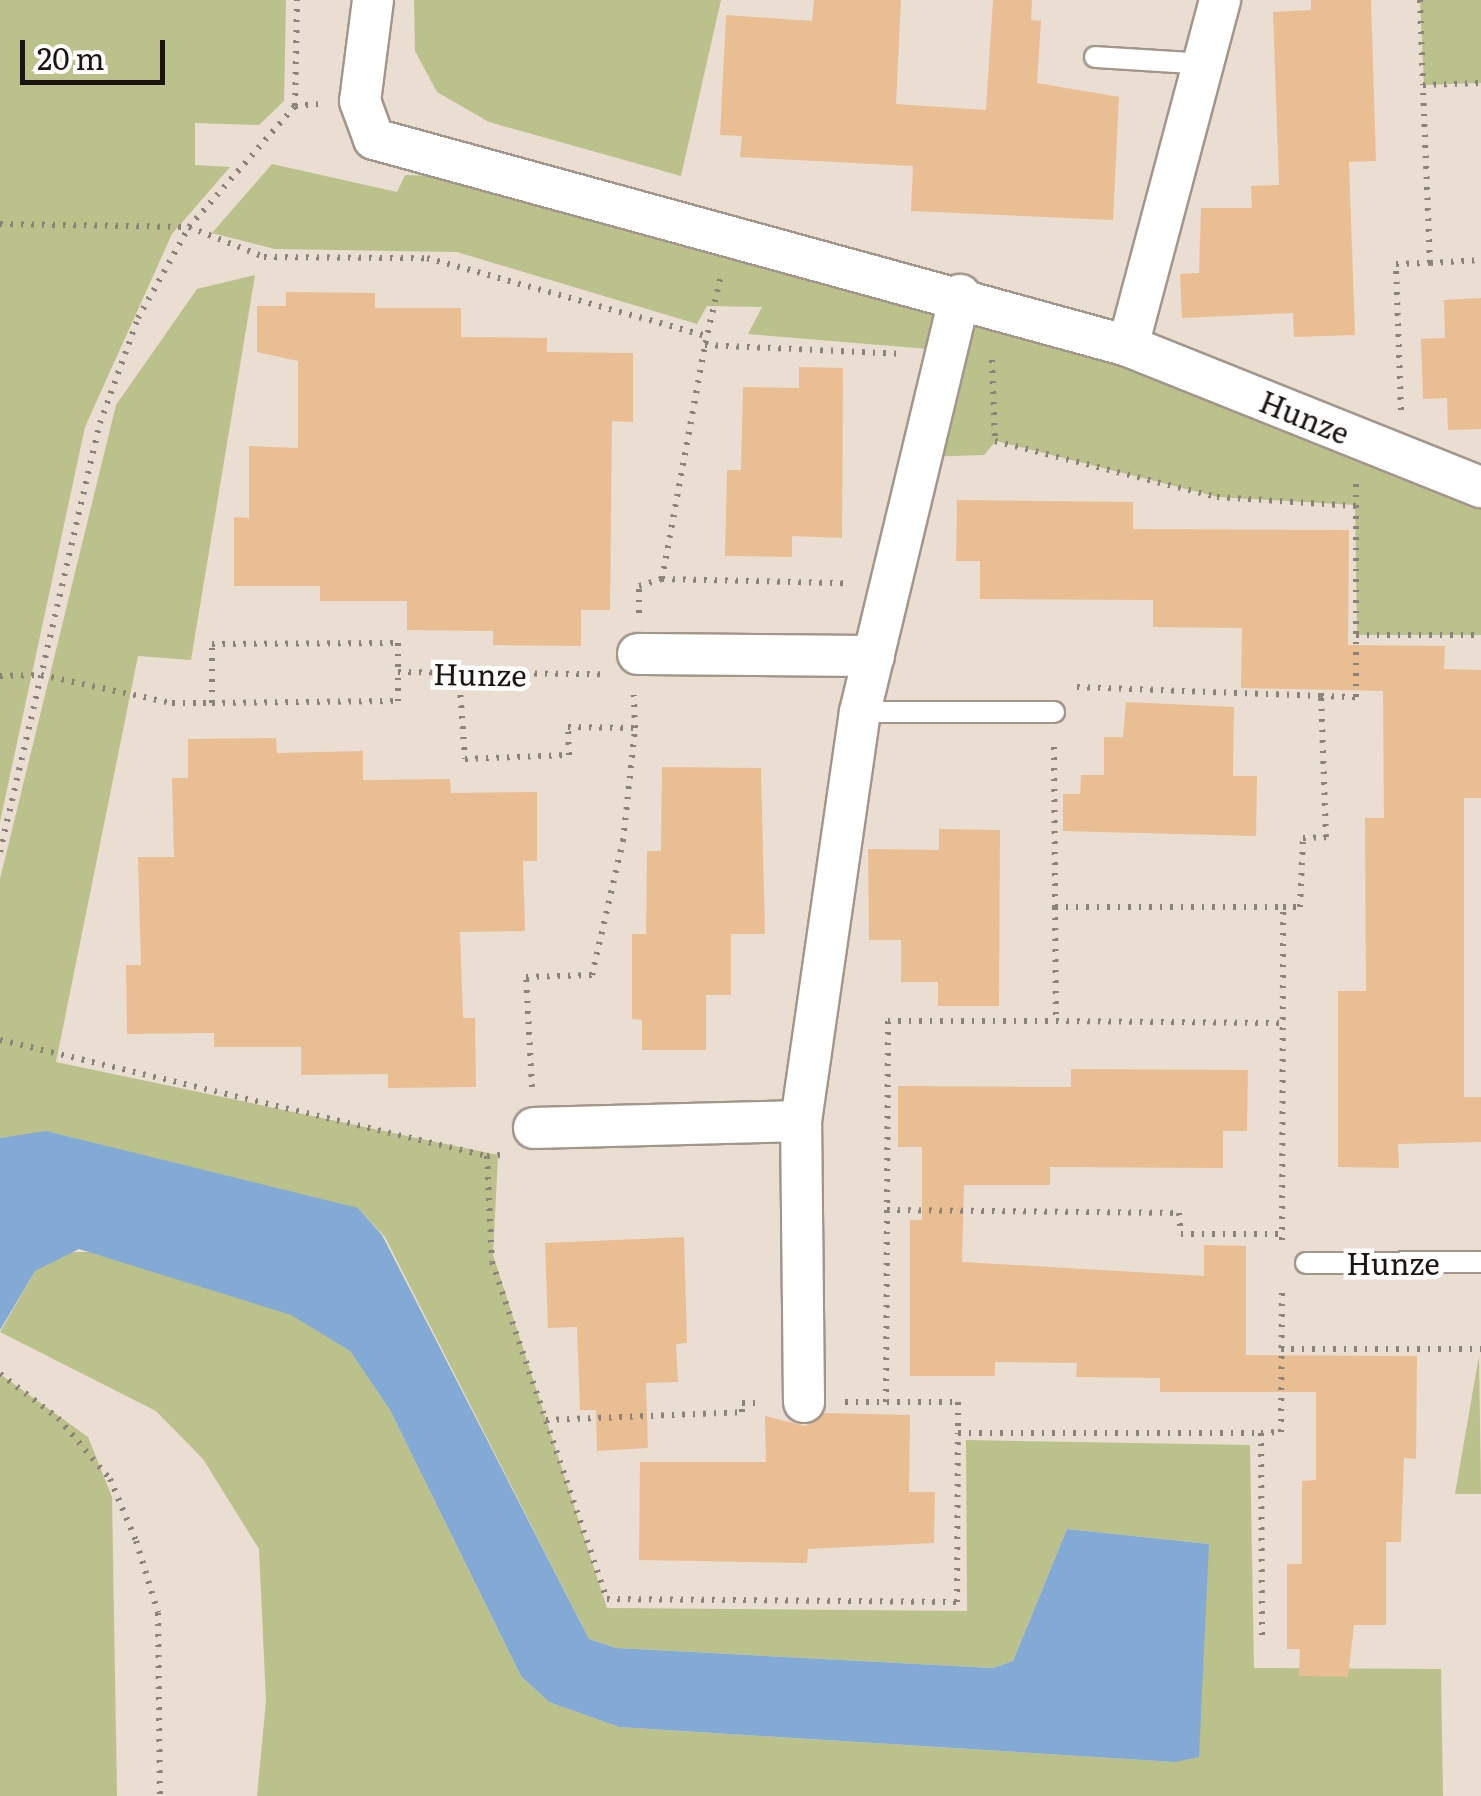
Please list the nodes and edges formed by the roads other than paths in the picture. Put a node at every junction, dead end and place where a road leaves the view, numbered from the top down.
1 (373, 0) edge
2 (1220, 0) edge
3 (1094, 56) dead end
4 (1205, 64) junction
5 (960, 295) junction
6 (1128, 346) junction
7 (1481, 486) edge
8 (874, 656) junction
9 (636, 664) road end
10 (860, 712) junction
11 (1054, 712) road end
12 (801, 1120) junction
13 (534, 1128) dead end
14 (1306, 1262) dead end
15 (1481, 1262) edge
16 (804, 1402) dead end

1 - 5 street, Hunze
2 - 4 street
3 - 4 lane
4 - 6 street
5 - 6 street, Hunze
5 - 8 street
6 - 7 street, Hunze
8 - 9 street
8 - 10 street
10 - 11 lane
10 - 12 street
12 - 13 street
12 - 16 street
14 - 15 lane, Hunze

